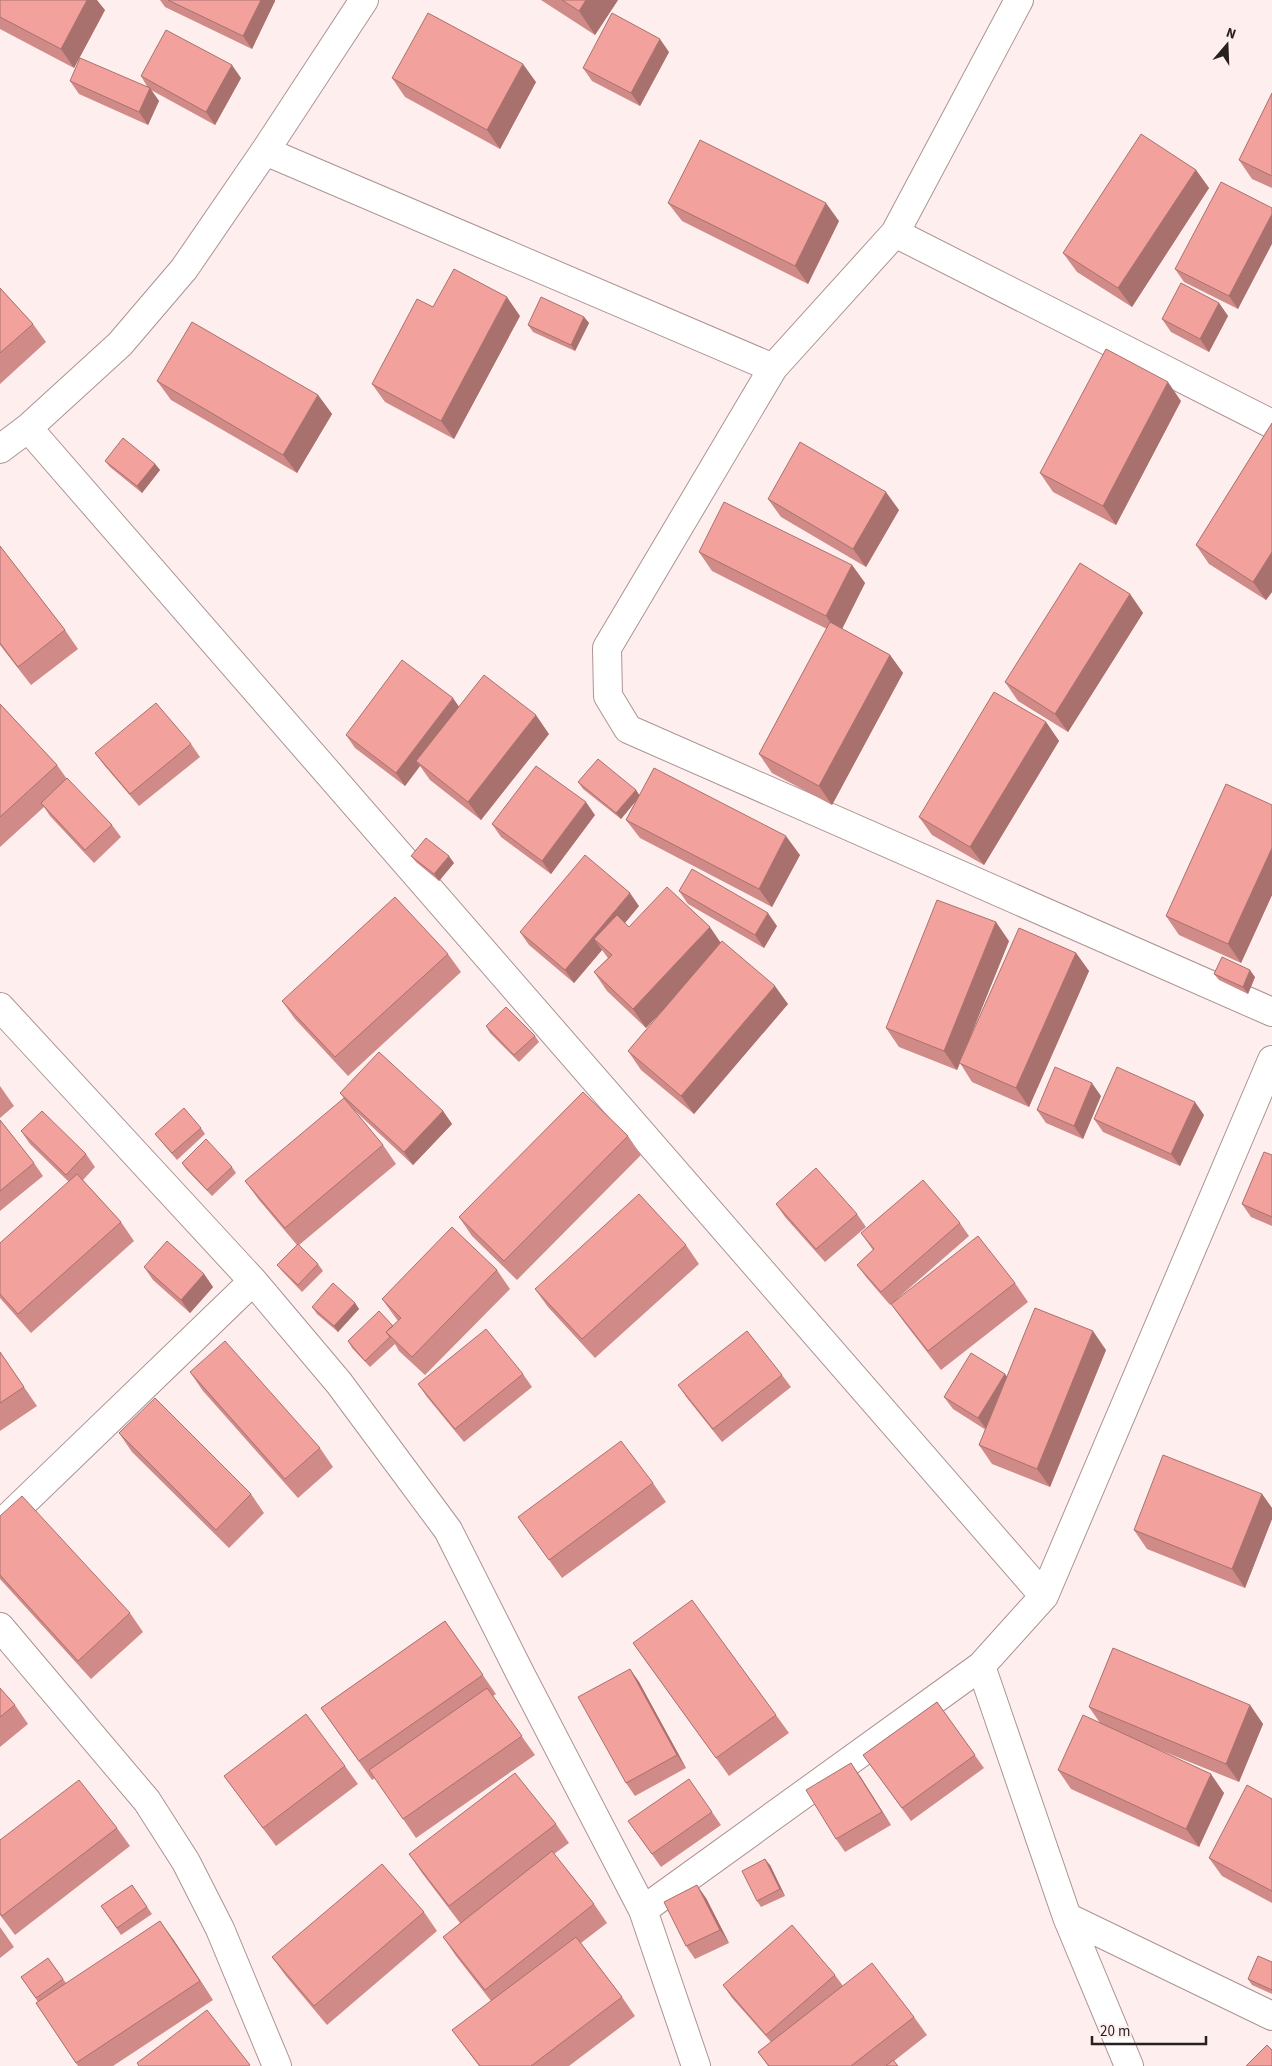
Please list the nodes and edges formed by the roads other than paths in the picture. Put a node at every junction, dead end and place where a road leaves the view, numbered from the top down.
1 (364, 0) edge
2 (1020, 0) edge
3 (265, 151) junction
4 (895, 233) junction
5 (774, 368) junction
6 (1272, 424) edge
7 (28, 428) junction
8 (0, 449) edge
9 (1, 1011) edge
10 (1272, 1012) edge
11 (1272, 1060) edge
12 (253, 1281) junction
13 (0, 1525) edge
14 (1044, 1596) junction
15 (0, 1627) edge
16 (981, 1666) junction
17 (643, 1910) junction
18 (1067, 1917) junction
19 (1272, 2016) edge
20 (277, 2066) edge
21 (696, 2066) edge
22 (1129, 2066) edge

1 - 3 street
2 - 4 street
3 - 5 street
3 - 7 street
4 - 5 street
4 - 6 street
5 - 10 street
7 - 8 street
7 - 14 street
9 - 12 street
11 - 14 street
12 - 13 street
12 - 17 street
14 - 16 street
15 - 20 street
16 - 17 street
16 - 18 street
17 - 21 street
18 - 19 street
18 - 22 street

